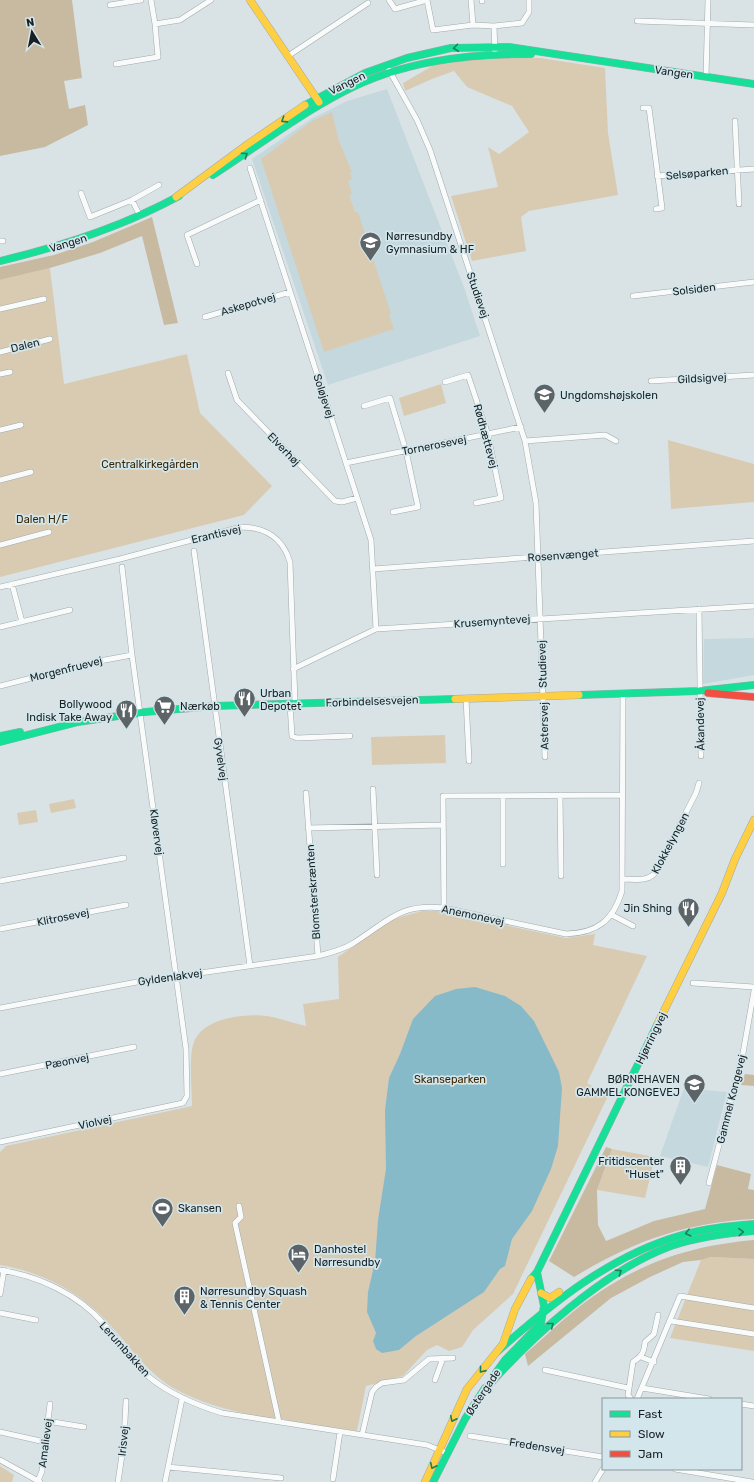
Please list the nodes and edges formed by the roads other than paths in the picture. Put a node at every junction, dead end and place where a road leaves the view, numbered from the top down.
1 (141, 0) edge
2 (151, 0) edge
3 (211, 0) edge
4 (250, 0) edge
5 (389, 0) edge
6 (471, 0) edge
7 (529, 0) edge
8 (708, 0) edge
9 (368, 3) dead end
10 (110, 5) dead end
11 (637, 21) dead end
12 (708, 23) junction
13 (154, 24) junction
14 (474, 25) junction
15 (754, 25) edge
16 (494, 26) junction
17 (495, 49) junction
18 (288, 56) junction
19 (116, 64) dead end
20 (388, 64) junction
21 (390, 72) junction
22 (706, 77) junction
23 (754, 84) edge
24 (316, 98) junction
25 (321, 105) junction
26 (644, 108) dead end
27 (735, 121) dead end
28 (250, 168) dead end
29 (754, 169) edge
30 (737, 170) junction
31 (658, 176) junction
32 (159, 185) dead end
33 (81, 193) dead end
34 (176, 197) junction
35 (132, 200) junction
36 (261, 200) junction
37 (738, 204) dead end
38 (656, 209) dead end
39 (140, 216) junction
40 (0, 261) edge
41 (197, 264) dead end
42 (754, 282) edge
43 (290, 292) junction
44 (633, 296) dead end
45 (44, 299) dead end
46 (0, 309) edge
47 (205, 317) dead end
48 (50, 339) dead end
49 (0, 352) edge
50 (10, 372) dead end
51 (228, 373) dead end
52 (0, 374) edge
53 (754, 375) edge
54 (651, 380) dead end
55 (445, 382) dead end
56 (364, 406) dead end
57 (21, 425) dead end
58 (521, 427) junction
59 (0, 430) edge
60 (488, 435) junction
61 (616, 440) dead end
62 (525, 441) junction
63 (406, 451) junction
64 (346, 463) junction
65 (31, 472) dead end
66 (0, 480) edge
67 (357, 498) junction
68 (476, 502) dead end
69 (393, 512) dead end
70 (49, 532) dead end
71 (754, 541) edge
72 (0, 545) edge
73 (194, 551) dead end
74 (538, 557) junction
75 (122, 568) dead end
76 (373, 569) junction
77 (12, 584) junction
78 (0, 587) edge
79 (754, 606) edge
80 (70, 610) dead end
81 (699, 610) junction
82 (541, 618) junction
83 (22, 622) junction
84 (0, 627) edge
85 (376, 629) junction
86 (132, 655) junction
87 (293, 669) junction
88 (754, 685) edge
89 (0, 686) edge
90 (736, 686) junction
91 (700, 692) junction
92 (623, 693) junction
93 (544, 695) junction
94 (740, 696) junction
95 (754, 696) edge
96 (466, 698) junction
97 (293, 704) junction
98 (214, 706) junction
99 (140, 712) junction
100 (46, 729) junction
101 (0, 736) edge
102 (350, 736) dead end
103 (0, 742) edge
104 (701, 756) dead end
105 (545, 757) dead end
106 (469, 761) dead end
107 (699, 783) dead end
108 (373, 789) dead end
109 (306, 793) dead end
110 (560, 795) junction
111 (623, 795) junction
112 (503, 796) junction
113 (753, 823) edge
114 (443, 825) junction
115 (376, 827) junction
116 (308, 828) junction
117 (124, 858) dead end
118 (503, 864) dead end
119 (377, 875) dead end
120 (561, 876) dead end
121 (624, 879) junction
122 (0, 881) edge
123 (126, 905) dead end
124 (444, 908) junction
125 (612, 915) junction
126 (632, 926) dead end
127 (0, 929) edge
128 (340, 950) joint
129 (318, 956) junction
130 (250, 966) junction
131 (177, 976) junction
132 (693, 983) dead end
133 (754, 986) edge
134 (754, 991) edge
135 (0, 1008) edge
136 (134, 1048) dead end
137 (0, 1074) edge
138 (187, 1096) joint
139 (0, 1142) edge
140 (709, 1183) dead end
141 (239, 1206) dead end
142 (754, 1224) edge
143 (754, 1231) edge
144 (609, 1265) junction
145 (2, 1270) edge
146 (537, 1272) junction
147 (542, 1293) junction
148 (0, 1294) edge
149 (754, 1308) edge
150 (544, 1311) junction
151 (0, 1313) edge
152 (658, 1315) dead end
153 (36, 1320) dead end
154 (671, 1321) junction
155 (754, 1334) edge
156 (498, 1351) junction
157 (641, 1357) junction
158 (443, 1358) junction
159 (453, 1358) dead end
160 (654, 1362) junction
161 (545, 1370) dead end
162 (435, 1380) dead end
163 (628, 1388) junction
164 (642, 1388) junction
165 (483, 1392) junction
166 (182, 1398) junction
167 (630, 1398) edge
168 (637, 1398) edge
169 (703, 1398) edge
170 (126, 1401) dead end
171 (50, 1404) dead end
172 (742, 1404) edge
173 (754, 1406) edge
174 (47, 1421) junction
175 (279, 1422) junction
176 (84, 1427) dead end
177 (0, 1432) edge
178 (340, 1432) junction
179 (362, 1434) junction
180 (470, 1436) dead end
181 (44, 1442) junction
182 (444, 1452) junction
183 (602, 1457) edge
184 (0, 1460) edge
185 (168, 1467) junction
186 (602, 1470) edge
187 (681, 1470) edge
188 (281, 1478) dead end
189 (333, 1479) dead end
190 (39, 1482) edge
191 (118, 1482) edge
192 (165, 1482) edge
193 (425, 1482) edge
194 (433, 1482) edge
195 (595, 1482) edge
196 (752, 1482) edge

1 - 10 street
2 - 13 street
3 - 13 street
4 - 18 main road
5 - 14 street
6 - 14 street
7 - 16 street
8 - 12 street
9 - 18 street
11 - 12 street
12 - 15 street
12 - 22 street
13 - 19 street
14 - 16 street
16 - 17 street
17 -> 20 main road, Vangen
17 - 21 main road, Vangen
17 - 22 main road, Vangen
18 - 24 main road
20 - 21 street, Studievej
20 - 24 main road, Vangen
21 - 25 main road, Vangen
21 - 58 street, Studievej
22 - 23 main road, Vangen
24 - 25 main road
24 -> 34 main road, Vangen
34 -> 25 main road, Vangen
26 - 31 street, Selsøparken
27 - 30 street, Selsøparken
28 - 36 street, Soløjevej
29 - 30 street, Selsøparken
30 - 31 street, Selsøparken
30 - 37 street, Selsøparken
31 - 38 street, Selsøparken
32 - 35 street
33 - 35 street
34 - 39 main road, Vangen
35 - 39 street
36 - 41 street
36 - 43 street, Soløjevej
39 - 40 main road, Vangen
42 - 44 street, Solsiden
43 - 47 street, Askepotvej
43 - 64 street, Soløjevej
45 - 46 street
48 - 49 street, Dalen
50 - 52 street
51 - 67 street, Elverhøj
53 - 54 street, Gildsigvej
55 - 60 street, Rødhættevej
56 - 63 street
57 - 59 street
58 - 60 street, Tornerosevej
58 - 62 street, Studievej
60 - 63 street, Tornerosevej
60 - 68 street, Rødhættevej
61 - 62 street
62 - 74 street, Studievej
63 - 64 street, Tornerosevej
63 - 69 street
64 - 67 street, Soløjevej
65 - 66 street
67 - 76 street, Soløjevej
70 - 72 street
71 - 74 street, Rosenvænget
73 - 98 street, Gyvelvej
74 - 76 street, Rosenvænget
74 - 82 street, Studievej
75 - 86 street, Kløvervej
76 - 85 street, Soløjevej
77 - 78 street, Erantisvej
77 - 83 street
77 - 87 street, Erantisvej
79 - 81 street, Krusemyntevej
80 - 83 street
81 - 82 street, Krusemyntevej
81 - 91 street
82 - 85 street, Krusemyntevej
82 - 93 street, Studievej
83 - 84 street
85 - 87 street, Krusemyntevej
86 - 89 street, Morgenfruevej
86 - 99 street, Kløvervej
87 - 97 street, Erantisvej
88 - 90 main road, Forbindelsesvejen
90 - 91 main road, Forbindelsesvejen
90 - 94 main road
91 - 92 main road, Forbindelsesvejen
91 - 94 main road, Forbindelsesvejen
91 - 104 street, Åkandevej
92 - 93 main road, Forbindelsesvejen
92 - 111 street, Anemonevej
93 - 96 main road, Forbindelsesvejen
93 - 105 street, Astersvej
94 - 95 main road, Forbindelsesvejen
96 - 97 main road, Forbindelsesvejen
96 - 106 street
97 - 98 main road, Forbindelsesvejen
97 - 102 street, Erantisvej
98 - 99 main road, Forbindelsesvejen
98 - 130 street, Gyvelvej
99 - 100 main road, Forbindelsesvejen
99 - 131 street, Kløvervej
100 - 101 main road, Forbindelsesvejen
100 - 103 main road, Forbindelsesvejen
107 - 121 street, Klokkelyngen
108 - 115 street
109 - 116 street, Blomsterskrænten
110 - 111 street
110 - 112 street
110 - 120 street
111 - 121 street, Anemonevej
112 - 114 street
112 - 118 street
113 - 146 main road, Hjørringvej
114 - 115 street, Blomsterskrænten
114 - 124 street
115 - 116 street, Blomsterskrænten
115 - 119 street
116 - 129 street, Blomsterskrænten
117 - 122 street
121 - 125 street, Anemonevej
123 - 127 street, Klitrosevej
124 - 125 street, Anemonevej
124 - 128 street, Anemonevej
125 - 126 street
128 - 129 street, Gyldenlakvej
129 - 130 street, Gyldenlakvej
130 - 131 street, Gyldenlakvej
131 - 135 street, Gyldenlakvej
131 - 138 street, Kløvervej
132 - 133 street
134 - 140 street, Gammel Kongevej
136 - 137 street, Pæonvej
138 - 139 street, Violvej
141 - 175 street
142 -> 144 main road
165 -> 143 main road
144 - 147 main road
144 - 150 main road
145 - 148 street
145 - 166 street, Lerumbakken
146 - 147 main road
146 - 156 main road, Hjørringvej
147 - 150 main road
149 - 154 street
150 - 156 main road
150 - 165 main road, Østergade
151 - 153 street
152 - 157 street
154 - 155 street
154 - 160 street
156 -> 182 main road, Østergade
157 - 160 street
157 - 163 street
158 - 159 street
158 - 162 street
158 - 179 street
160 - 164 street
161 - 163 street
163 - 167 street
164 - 168 street
164 - 169 street
165 - 182 main road, Østergade
166 - 175 street, Lerumbakken
166 - 185 street
170 - 191 street, Irisvej
171 - 174 street, Amalievej
172 - 173 street
174 - 176 street
174 - 181 street, Amalievej
175 - 178 street, Lerumbakken
177 - 181 street
178 - 179 street, Lerumbakken
178 - 189 street
179 - 182 street, Lerumbakken
180 - 183 street, Fredensvej
181 - 190 street, Amalievej
182 -> 193 main road, Østergade
182 - 194 main road, Østergade
184 - 190 street
185 - 188 street
185 - 192 street
186 - 195 street
187 - 196 street

